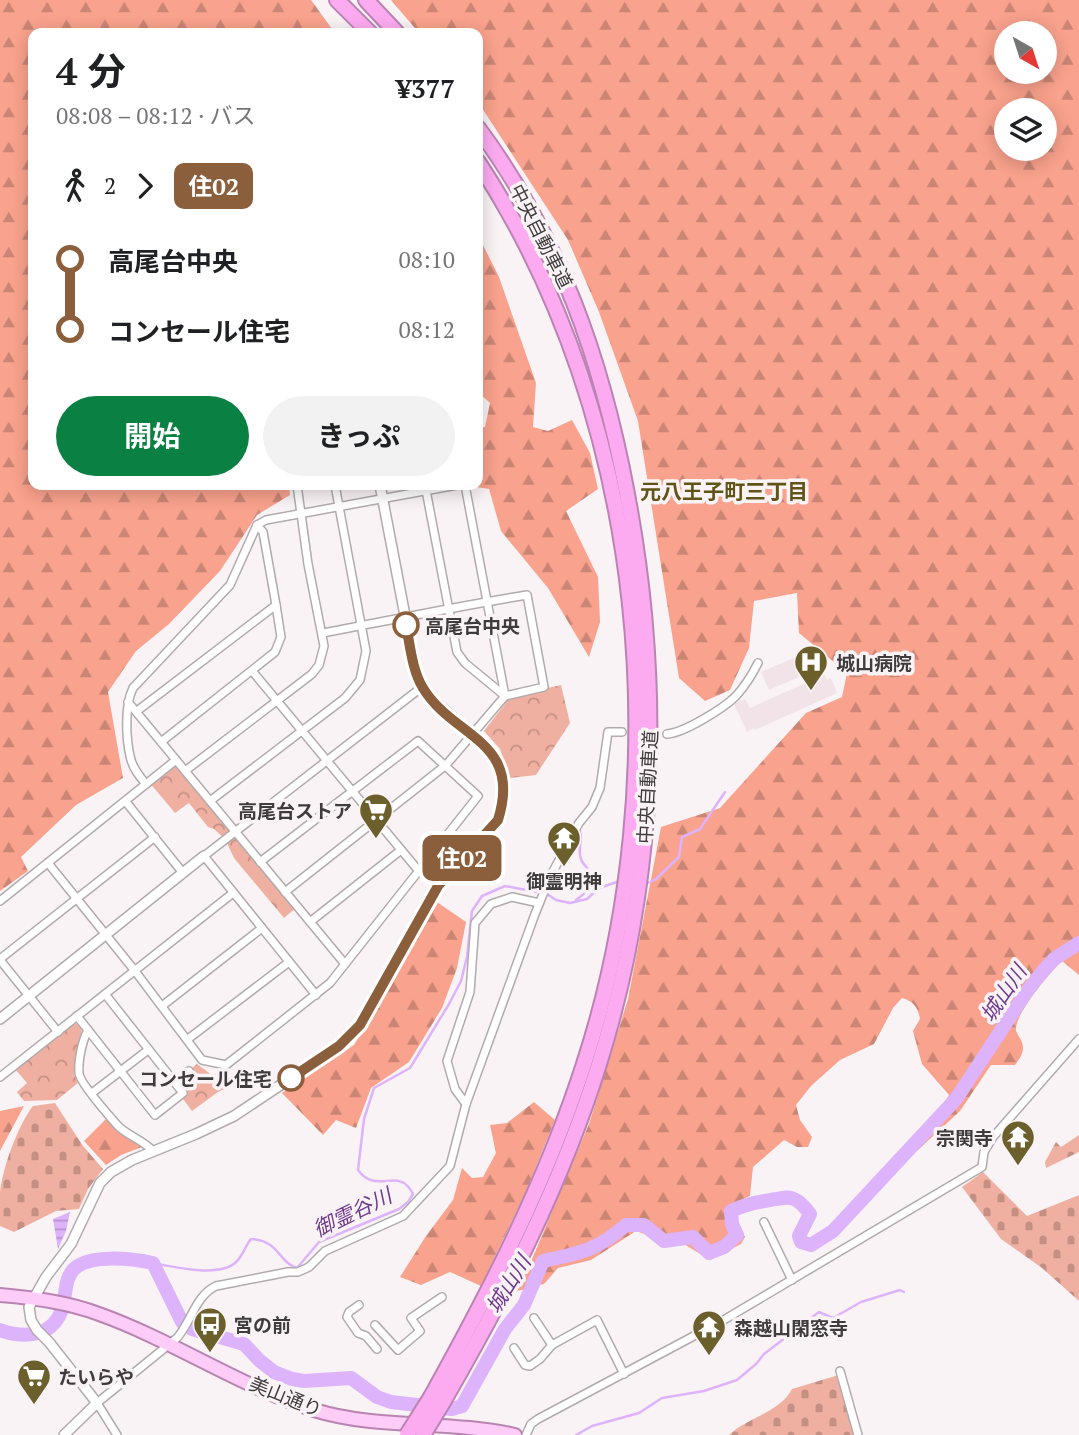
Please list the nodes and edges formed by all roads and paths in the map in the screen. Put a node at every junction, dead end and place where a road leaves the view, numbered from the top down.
1 (337, 0) edge
2 (366, 0) edge
3 (365, 28) edge
4 (392, 28) edge
5 (483, 135) edge
6 (483, 170) edge
7 (298, 490) edge
8 (336, 490) edge
9 (381, 490) edge
10 (418, 490) edge
11 (426, 490) edge
12 (466, 490) edge
13 (383, 499) junction
14 (340, 507) junction
15 (301, 514) junction
16 (257, 525) junction
17 (487, 602) junction
18 (276, 605) junction
19 (450, 610) junction
20 (404, 618) junction
21 (362, 625) junction
22 (323, 634) junction
23 (758, 663) dead end
24 (253, 672) junction
25 (422, 687) junction
26 (505, 696) junction
27 (277, 701) junction
28 (128, 702) junction
29 (137, 711) junction
30 (301, 731) junction
31 (622, 732) dead end
32 (667, 733) dead end
33 (473, 735) junction
34 (161, 742) junction
35 (176, 760) junction
36 (326, 761) junction
37 (446, 765) junction
38 (185, 771) junction
39 (146, 784) junction
40 (351, 791) junction
41 (210, 801) junction
42 (126, 802) junction
43 (377, 821) junction
44 (235, 832) junction
45 (155, 837) junction
46 (401, 850) junction
47 (204, 856) junction
48 (260, 862) junction
49 (48, 863) junction
50 (418, 870) junction
51 (183, 873) junction
52 (634, 874) junction
53 (285, 892) junction
54 (233, 893) junction
55 (542, 897) junction
56 (77, 899) junction
57 (0, 901) edge
58 (310, 922) junction
59 (262, 928) junction
60 (106, 934) junction
61 (0, 959) edge
62 (289, 962) junction
63 (345, 964) junction
64 (135, 971) junction
65 (105, 994) junction
66 (316, 995) junction
67 (29, 996) junction
68 (162, 1006) junction
69 (77, 1016) junction
70 (0, 1019) edge
71 (88, 1030) junction
72 (58, 1032) junction
73 (188, 1039) junction
74 (1079, 1040) edge
75 (148, 1050) junction
76 (189, 1071) dead end
77 (120, 1072) junction
78 (0, 1077) edge
79 (175, 1082) junction
80 (92, 1093) junction
81 (466, 1104) junction
82 (153, 1151) junction
83 (764, 1222) dead end
84 (792, 1280) junction
85 (0, 1295) edge
86 (442, 1297) dead end
87 (32, 1298) junction
88 (359, 1305) dead end
89 (534, 1318) dead end
90 (375, 1325) dead end
91 (168, 1345) junction
92 (552, 1345) junction
93 (513, 1348) dead end
94 (377, 1349) dead end
95 (840, 1371) dead end
96 (624, 1374) junction
97 (437, 1399) junction
98 (97, 1403) junction
99 (64, 1435) edge
100 (117, 1435) edge
101 (407, 1435) edge
102 (424, 1435) edge
103 (515, 1435) edge
104 (526, 1435) edge
105 (858, 1435) edge

1 - 3 highway
2 - 4 highway
5 - 52 highway, 中央自動車道
6 - 52 highway, 中央自動車道
7 - 15 street
8 - 14 street
9 - 13 street
10 - 13 street
11 - 19 street
12 - 17 street
13 - 14 street
13 - 20 street
14 - 15 street
14 - 21 street
15 - 16 street
15 - 22 street
16 - 18 street
16 - 28 street
17 - 19 street
17 - 26 street
17 - 26 street
18 - 24 street
18 - 29 street
19 - 20 street
19 - 26 street
20 - 21 street
20 - 25 street
21 - 22 street
21 - 30 street
22 - 27 street
23 - 32 street
24 - 27 street
24 - 34 street
25 - 33 street
25 - 36 street
26 - 33 street
27 - 30 street
27 - 38 street
28 - 29 street
28 - 39 street
29 - 34 street
30 - 36 street
30 - 41 street
31 - 55 street
33 - 37 street
33 - 82 street
34 - 35 street
35 - 38 street
35 - 39 street
36 - 40 street
36 - 44 street
37 - 40 street
37 - 43 street
37 - 50 street
38 - 41 street
39 - 42 street
40 - 43 street
40 - 48 street
41 - 44 street
42 - 45 street
42 - 49 street
43 - 46 street
43 - 53 street
44 - 47 street
44 - 48 street
45 - 51 street
45 - 56 street
46 - 50 street
46 - 58 street
47 - 51 street
47 - 54 street
48 - 53 street
49 - 56 street
49 - 57 street
50 - 63 street
51 - 60 street
52 - 97 highway, 中央自動車道
53 - 58 street
54 - 59 street
54 - 64 street
55 - 81 street
55 - 81 street
56 - 60 street
56 - 61 street
58 - 63 street
59 - 62 street
59 - 68 street
60 - 64 street
60 - 67 street
61 - 67 street
62 - 66 street
62 - 73 street
63 - 66 street
64 - 65 street
64 - 68 street
65 - 69 street
65 - 75 street
66 - 73 street
67 - 70 street
67 - 72 street
68 - 73 street
69 - 71 street
69 - 72 street
71 - 77 street
71 - 80 street
72 - 78 street
74 - 84 street
75 - 77 street
75 - 79 street
76 - 79 street
77 - 79 street
77 - 80 street
80 - 82 street
81 - 91 street
82 - 87 street
83 - 84 street
84 - 96 street
85 - 87 main road
86 - 90 street
87 - 91 main road, 美山通り
87 - 98 street
88 - 94 street
89 - 92 street
91 - 98 street
91 - 103 main road, 美山通り
92 - 93 street
92 - 96 street
95 - 105 street
96 - 104 street
97 - 101 highway, 中央自動車道, bridge
97 - 102 highway, 中央自動車道, bridge
98 - 99 street
98 - 100 street

